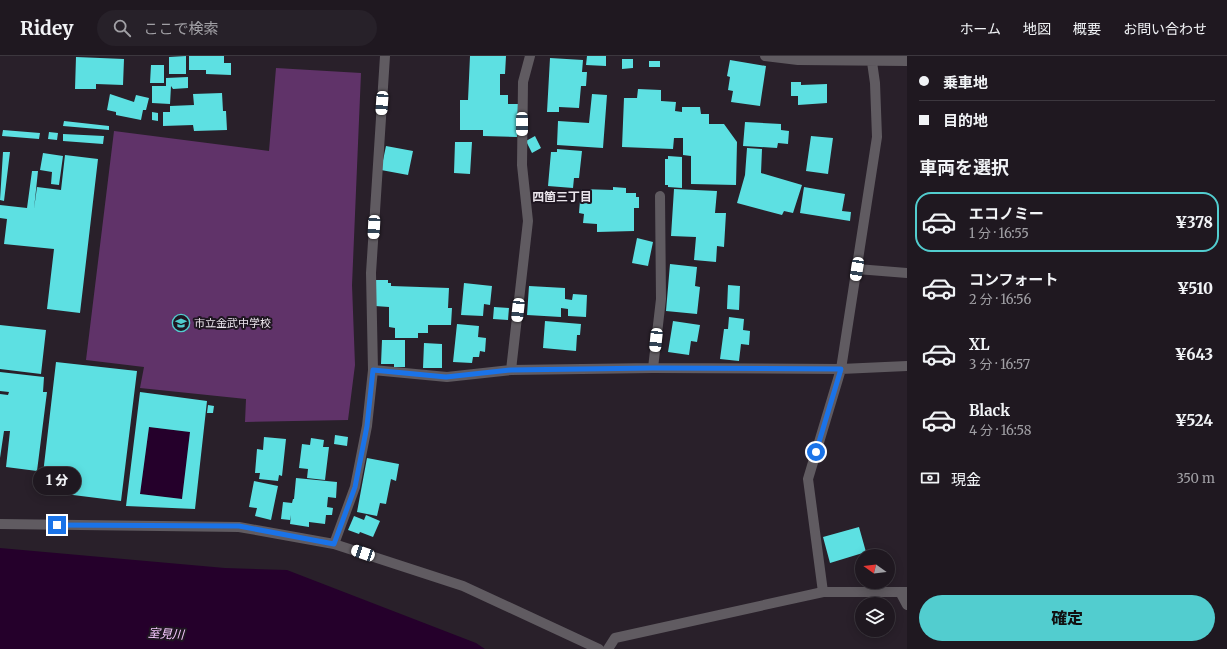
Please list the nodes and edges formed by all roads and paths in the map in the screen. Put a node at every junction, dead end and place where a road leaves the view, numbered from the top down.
1 (385, 56) edge
2 (530, 56) edge
3 (765, 56) edge
4 (907, 61) edge
5 (872, 62) junction
6 (660, 196) dead end
7 (857, 269) junction
8 (907, 273) edge
9 (907, 366) edge
10 (653, 368) junction
11 (841, 369) junction
12 (373, 370) junction
13 (511, 370) junction
14 (0, 524) edge
15 (334, 544) junction
16 (823, 592) junction
17 (903, 592) edge
18 (907, 604) edge
19 (599, 649) edge
20 (608, 649) edge

1 - 12 street
2 - 13 street
3 - 5 street
4 - 5 street
5 - 7 street
6 - 10 street
7 - 8 street
7 - 11 street
9 - 11 street
10 - 11 street
10 - 13 street
11 - 16 street
12 - 13 street
12 - 15 street
14 - 15 street
15 - 19 street
16 - 17 street
16 - 20 street
17 - 18 street

